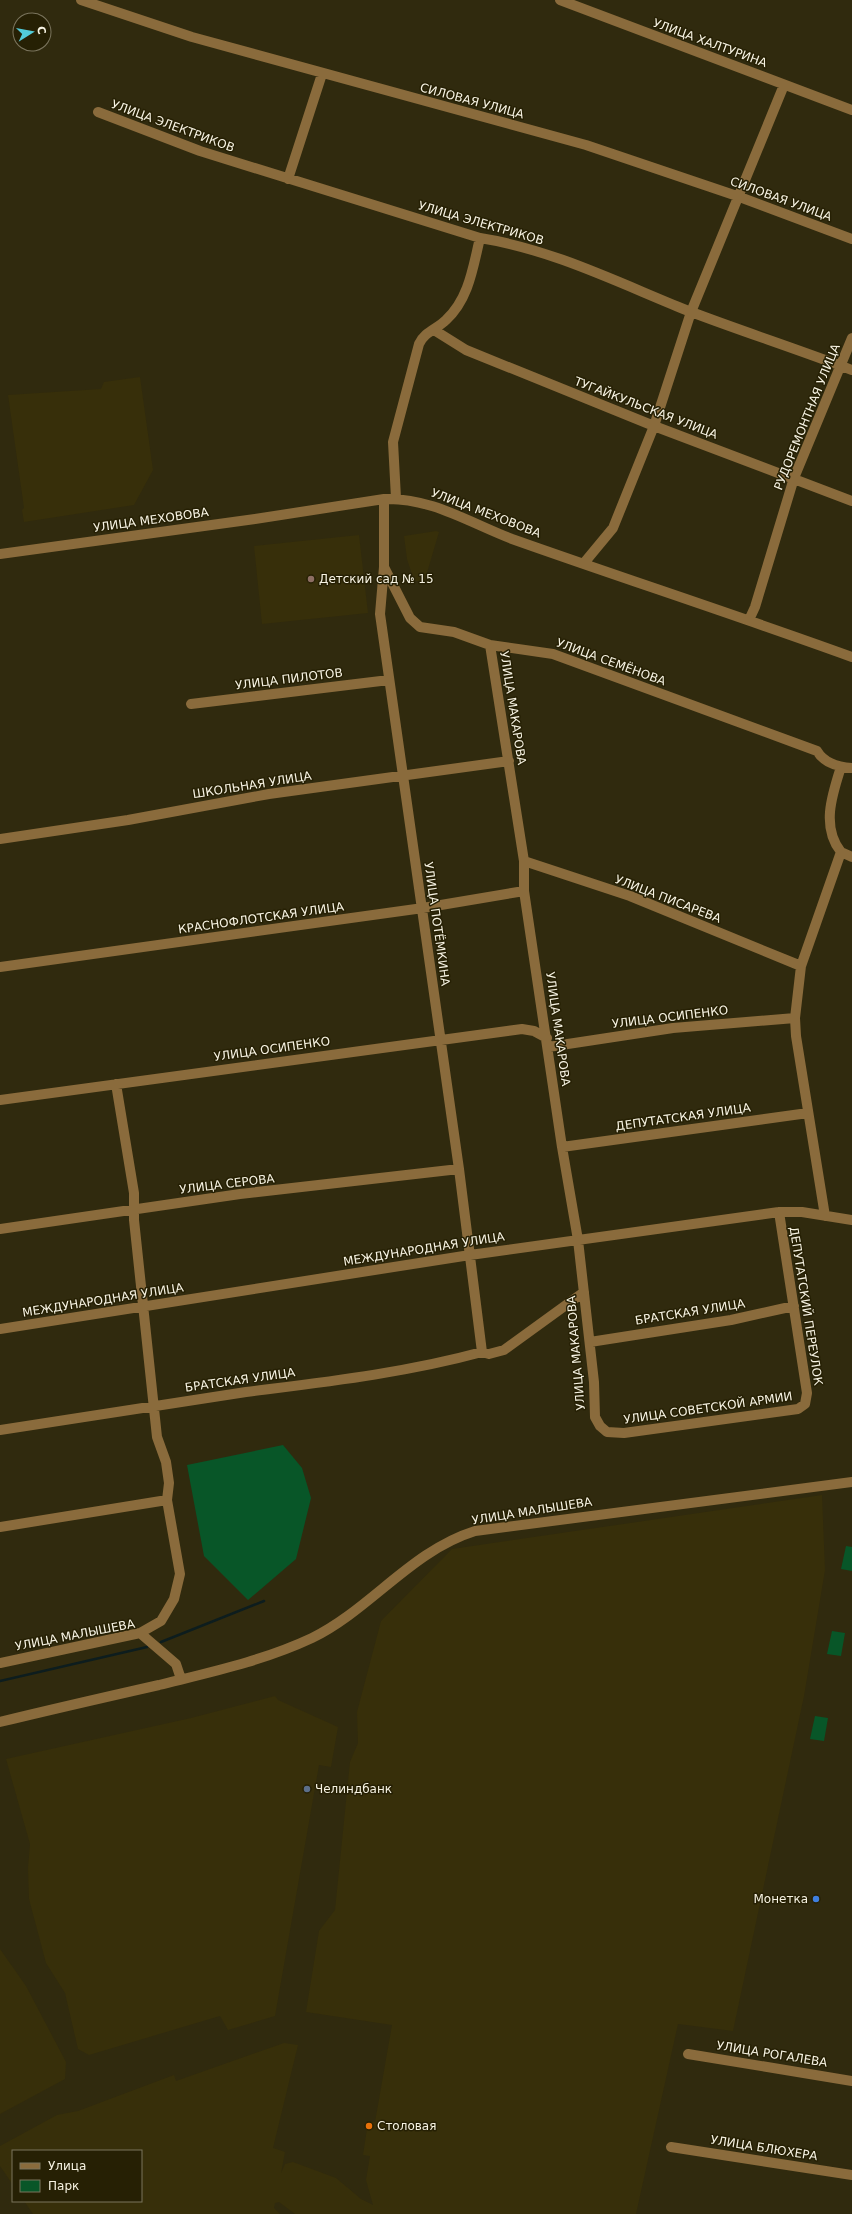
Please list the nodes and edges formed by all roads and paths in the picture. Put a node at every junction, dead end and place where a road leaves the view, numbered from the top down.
1 (81, 0) edge
2 (560, 0) edge
3 (322, 74) junction
4 (784, 85) junction
5 (852, 110) edge
6 (98, 112) dead end
7 (288, 179) junction
8 (737, 196) junction
9 (480, 238) junction
10 (852, 239) edge
11 (691, 312) junction
12 (434, 330) junction
13 (852, 338) edge
14 (841, 366) junction
15 (852, 370) edge
16 (654, 426) junction
17 (794, 478) junction
18 (396, 498) junction
19 (384, 499) junction
20 (852, 501) edge
21 (0, 554) edge
22 (584, 563) junction
23 (384, 567) junction
24 (749, 620) junction
25 (490, 645) junction
26 (852, 657) edge
27 (389, 680) junction
28 (192, 704) dead end
29 (509, 761) junction
30 (841, 767) junction
31 (852, 768) edge
32 (403, 775) junction
33 (0, 838) edge
34 (841, 852) junction
35 (852, 857) edge
36 (524, 861) junction
37 (524, 892) junction
38 (423, 908) junction
39 (801, 966) junction
40 (0, 967) edge
41 (795, 1018) junction
42 (440, 1041) junction
43 (548, 1042) junction
44 (116, 1084) junction
45 (0, 1100) edge
46 (808, 1113) junction
47 (562, 1147) junction
48 (459, 1169) junction
49 (134, 1209) junction
50 (779, 1212) junction
51 (825, 1216) junction
52 (852, 1220) edge
53 (0, 1229) edge
54 (578, 1240) junction
55 (470, 1255) junction
56 (584, 1292) junction
57 (794, 1306) junction
58 (144, 1307) junction
59 (0, 1329) edge
60 (590, 1342) junction
61 (482, 1352) junction
62 (805, 1404) joint
63 (153, 1405) junction
64 (595, 1417) joint
65 (0, 1430) edge
66 (852, 1482) edge
67 (167, 1500) junction
68 (0, 1527) edge
69 (140, 1633) junction
70 (0, 1663) edge
71 (181, 1679) junction
72 (0, 1722) edge
73 (688, 2054) dead end
74 (852, 2081) edge
75 (671, 2147) dead end
76 (852, 2175) edge

1 - 3 street, СИЛОВАЯ УЛИЦА
2 - 4 street, УЛИЦА ХАЛТУРИНА
3 - 7 street
3 - 8 street, СИЛОВАЯ УЛИЦА
4 - 5 street, УЛИЦА ХАЛТУРИНА
4 - 8 street
6 - 7 street, УЛИЦА ЭЛЕКТРИКОВ
7 - 9 street, УЛИЦА ЭЛЕКТРИКОВ
8 - 10 street, СИЛОВАЯ УЛИЦА
8 - 11 street
9 - 11 street, УЛИЦА ЭЛЕКТРИКОВ
9 - 12 street
11 - 14 street, УЛИЦА ЭЛЕКТРИКОВ
11 - 16 street
12 - 16 street, ТУГАЙКУЛЬСКАЯ УЛИЦА
12 - 18 street
13 - 14 street, РУДОРЕМОНТНАЯ УЛИЦА
14 - 15 street, УЛИЦА ЭЛЕКТРИКОВ
14 - 17 street, РУДОРЕМОНТНАЯ УЛИЦА
16 - 17 street, ТУГАЙКУЛЬСКАЯ УЛИЦА
16 - 22 street
17 - 20 street, ТУГАЙКУЛЬСКАЯ УЛИЦА
17 - 24 street, РУДОРЕМОНТНАЯ УЛИЦА
18 - 19 street, УЛИЦА МЕХОВОВА
18 - 22 street, УЛИЦА МЕХОВОВА
19 - 21 street, УЛИЦА МЕХОВОВА
19 - 23 street, УЛИЦА ПОТЁМКИНА
22 - 24 street, УЛИЦА МЕХОВОВА
23 - 25 street, УЛИЦА СЕМЁНОВА
23 - 27 street, УЛИЦА ПОТЁМКИНА
24 - 26 street, УЛИЦА МЕХОВОВА
25 - 29 street, УЛИЦА МАКАРОВА
25 - 30 street, УЛИЦА СЕМЁНОВА
27 - 28 street, УЛИЦА ПИЛОТОВ
27 - 32 street, УЛИЦА ПОТЁМКИНА
29 - 32 street, ШКОЛЬНАЯ УЛИЦА
29 - 36 street, УЛИЦА МАКАРОВА
30 - 31 street, УЛИЦА СЕМЁНОВА
30 - 34 street
32 - 33 street, ШКОЛЬНАЯ УЛИЦА
32 - 38 street, УЛИЦА ПОТЁМКИНА
34 - 35 street
34 - 39 street
36 - 37 street, УЛИЦА МАКАРОВА
36 - 39 street, УЛИЦА ПИСАРЕВА
37 - 38 street, КРАСНОФЛОТСКАЯ УЛИЦА
37 - 43 street, УЛИЦА МАКАРОВА
38 - 40 street, КРАСНОФЛОТСКАЯ УЛИЦА
38 - 42 street, УЛИЦА ПОТЁМКИНА
39 - 41 street
41 - 43 street, УЛИЦА ОСИПЕНКО
41 - 46 street
42 - 43 street, УЛИЦА ОСИПЕНКО
42 - 44 street, УЛИЦА ОСИПЕНКО
42 - 48 street, УЛИЦА ПОТЁМКИНА
43 - 47 street, УЛИЦА МАКАРОВА
44 - 45 street, УЛИЦА ОСИПЕНКО
44 - 49 street
46 - 47 street, ДЕПУТАТСКАЯ УЛИЦА
46 - 51 street
47 - 54 street, УЛИЦА МАКАРОВА
48 - 49 street, УЛИЦА СЕРОВА
48 - 55 street, УЛИЦА ПОТЁМКИНА
49 - 53 street, УЛИЦА СЕРОВА
49 - 58 street
50 - 51 street, МЕЖДУНАРОДНАЯ УЛИЦА
50 - 54 street, МЕЖДУНАРОДНАЯ УЛИЦА
50 - 57 street, ДЕПУТАТСКИЙ ПЕРЕУЛОК
51 - 52 street, МЕЖДУНАРОДНАЯ УЛИЦА
54 - 55 street, МЕЖДУНАРОДНАЯ УЛИЦА
54 - 56 street, УЛИЦА МАКАРОВА
55 - 58 street, МЕЖДУНАРОДНАЯ УЛИЦА
55 - 61 street, УЛИЦА ПОТЁМКИНА
56 - 60 street, УЛИЦА МАКАРОВА
56 - 61 street, БРАТСКАЯ УЛИЦА
57 - 60 street, БРАТСКАЯ УЛИЦА
57 - 62 street, ДЕПУТАТСКИЙ ПЕРЕУЛОК
58 - 59 street, МЕЖДУНАРОДНАЯ УЛИЦА
58 - 63 street
60 - 64 street, УЛИЦА МАКАРОВА
61 - 63 street, БРАТСКАЯ УЛИЦА
62 - 64 street, УЛИЦА СОВЕТСКОЙ АРМИИ
63 - 65 street, БРАТСКАЯ УЛИЦА
63 - 67 street
66 - 71 street, УЛИЦА МАЛЫШЕВА
67 - 68 street
67 - 69 street
69 - 70 street, УЛИЦА МАЛЫШЕВА
69 - 71 street, УЛИЦА МАЛЫШЕВА
71 - 72 street, УЛИЦА МАЛЫШЕВА
73 - 74 street, УЛИЦА РОГАЛЕВА
75 - 76 street, УЛИЦА БЛЮХЕРА

